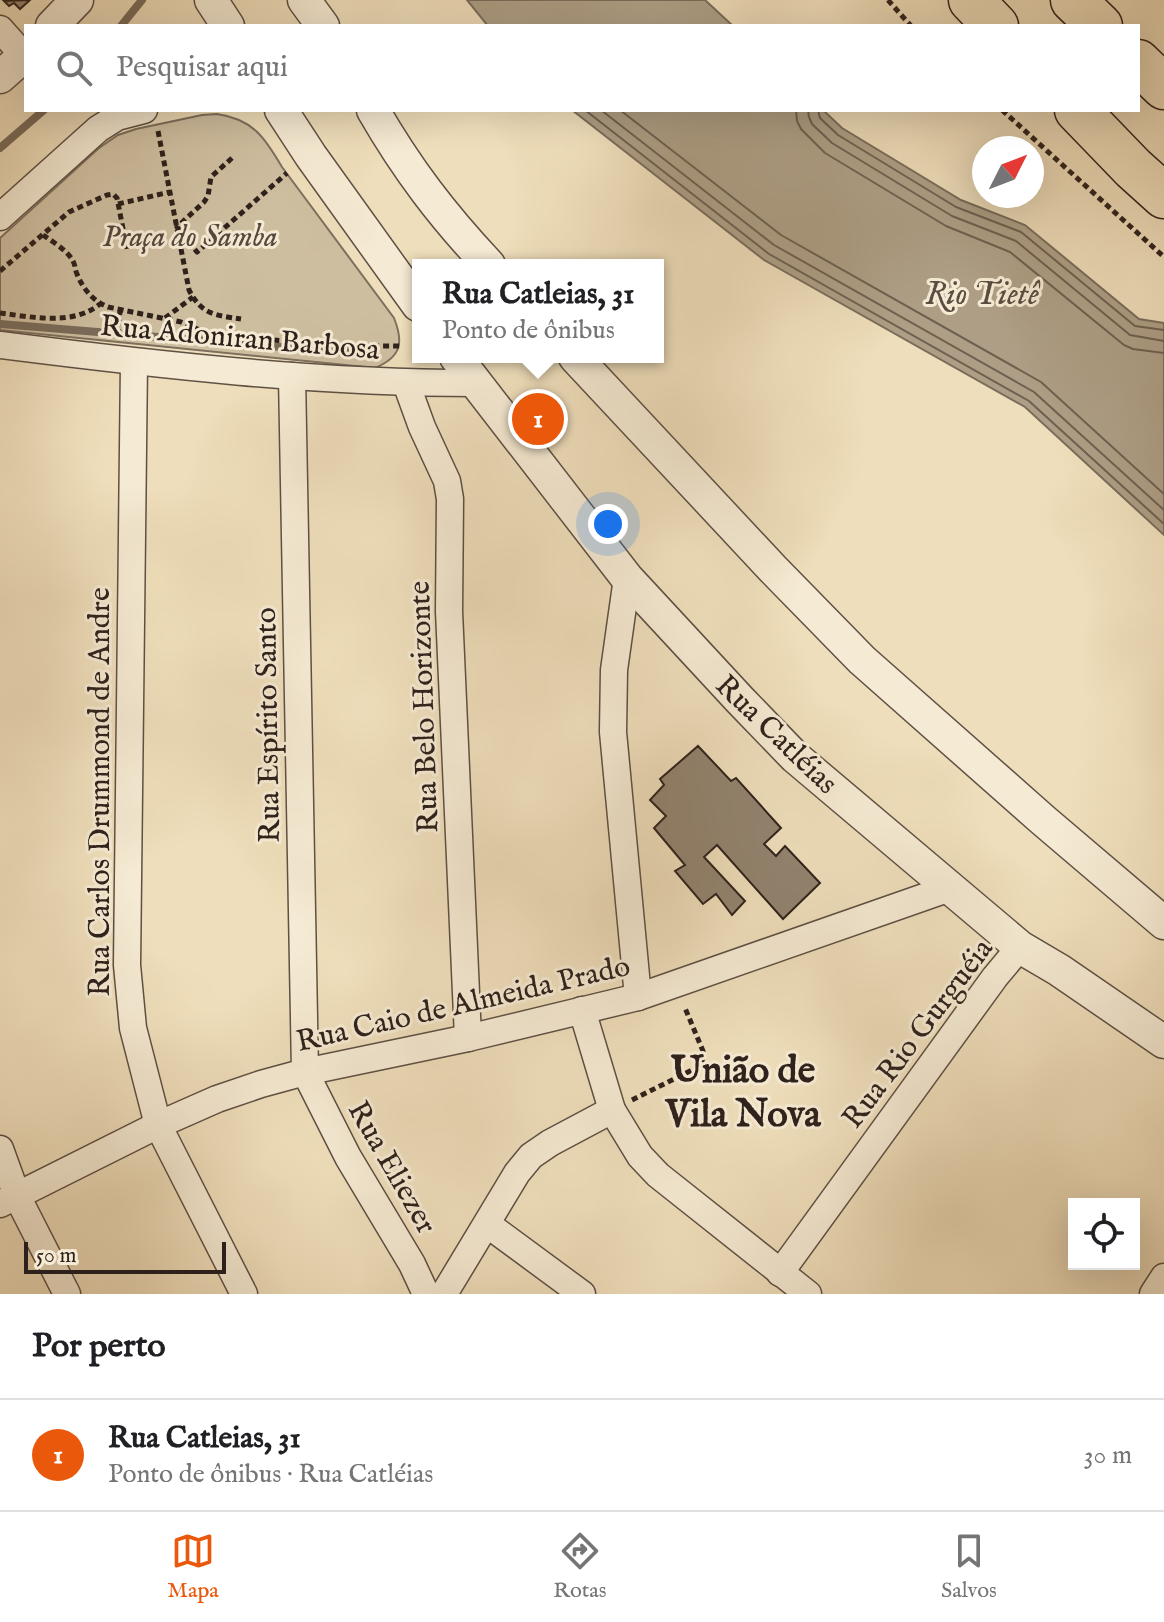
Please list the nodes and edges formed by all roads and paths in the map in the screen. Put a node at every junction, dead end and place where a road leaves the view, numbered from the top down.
1 (77, 0) edge
2 (211, 0) edge
3 (304, 0) edge
4 (888, 0) edge
5 (971, 0) edge
6 (1073, 0) edge
7 (54, 24) edge
8 (227, 24) edge
9 (322, 24) edge
10 (909, 24) edge
11 (994, 24) edge
12 (1098, 24) edge
13 (0, 29) edge
14 (24, 54) edge
15 (24, 56) edge
16 (1140, 64) edge
17 (0, 77) edge
18 (1164, 87) edge
19 (282, 112) edge
20 (374, 112) edge
21 (1004, 112) edge
22 (1079, 112) edge
23 (151, 118) edge
24 (309, 153) junction
25 (232, 158) dead end
26 (170, 192) junction
27 (1164, 196) edge
28 (118, 204) junction
29 (0, 217) edge
30 (177, 227) junction
31 (43, 235) junction
32 (127, 249) dead end
33 (1164, 257) edge
34 (484, 259) edge
35 (0, 271) edge
36 (193, 297) junction
37 (412, 297) edge
38 (100, 304) junction
39 (120, 311) junction
40 (0, 313) edge
41 (164, 318) junction
42 (241, 319) dead end
43 (118, 327) dead end
44 (0, 345) edge
45 (400, 346) dead end
46 (134, 362) junction
47 (460, 363) edge
48 (581, 363) edge
49 (292, 376) junction
50 (406, 383) junction
51 (475, 383) junction
52 (627, 578) junction
53 (950, 888) junction
54 (1164, 923) edge
55 (1020, 947) junction
56 (675, 984) junction
57 (638, 997) junction
58 (582, 1010) junction
59 (468, 1038) junction
60 (1164, 1042) edge
61 (305, 1072) junction
62 (612, 1110) junction
63 (158, 1125) junction
64 (0, 1149) edge
65 (9, 1200) edge
66 (487, 1224) junction
67 (780, 1273) junction
68 (1164, 1277) edge
69 (67, 1294) edge
70 (244, 1294) edge
71 (426, 1294) edge
72 (444, 1294) edge
73 (582, 1294) edge
74 (808, 1294) edge
75 (1153, 1294) edge

1 - 7 street
2 - 8 street
3 - 9 street
4 - 10 path
5 - 11 highway
6 - 12 highway
13 - 14 street
15 - 17 street
16 - 18 highway
19 - 24 street
20 - 34 street
21 - 33 path
22 - 27 highway
23 - 26 path
23 - 29 street
24 - 30 path
24 - 37 street
25 - 30 path
26 - 28 path
26 - 30 path
28 - 31 path
28 - 32 path
30 - 36 path
31 - 35 path
31 - 38 path
36 - 41 path
36 - 42 path
38 - 39 path
38 - 40 path
39 - 41 path
39 - 43 path
41 - 45 path
44 - 46 street, Rua Adoniran Barbosa
46 - 49 street, Rua Adoniran Barbosa
46 - 63 street, Rua Carlos Drummond de Andre
47 - 51 street, Rua Catléias
48 - 54 street
49 - 50 street, Rua Adoniran Barbosa
49 - 61 street, Rua Espírito Santo
50 - 51 street, Rua Adoniran Barbosa
50 - 59 street, Rua Belo Horizonte
51 - 52 street, Rua Catléias
52 - 53 street, Rua Catléias
52 - 57 street
53 - 55 street, Rua Catléias
53 - 56 street, Rua Caio de Almeida Prado
55 - 60 street, Rua Catléias
55 - 67 street, Rua Rio Gurguéia
56 - 57 street, Rua Caio de Almeida Prado
56 - 62 path
57 - 58 street, Rua Caio de Almeida Prado
58 - 59 street, Rua Caio de Almeida Prado
58 - 62 street
59 - 61 street, Rua Caio de Almeida Prado
61 - 63 street, Rua Caio de Almeida Prado
61 - 71 street, Rua Eliezer
62 - 66 street
62 - 67 street
63 - 65 street, Rua Caio de Almeida Prado
63 - 70 street, Rua Carlos Drummond de Andre
64 - 65 street
65 - 69 street
66 - 72 street
66 - 73 street
67 - 74 street
68 - 75 street

